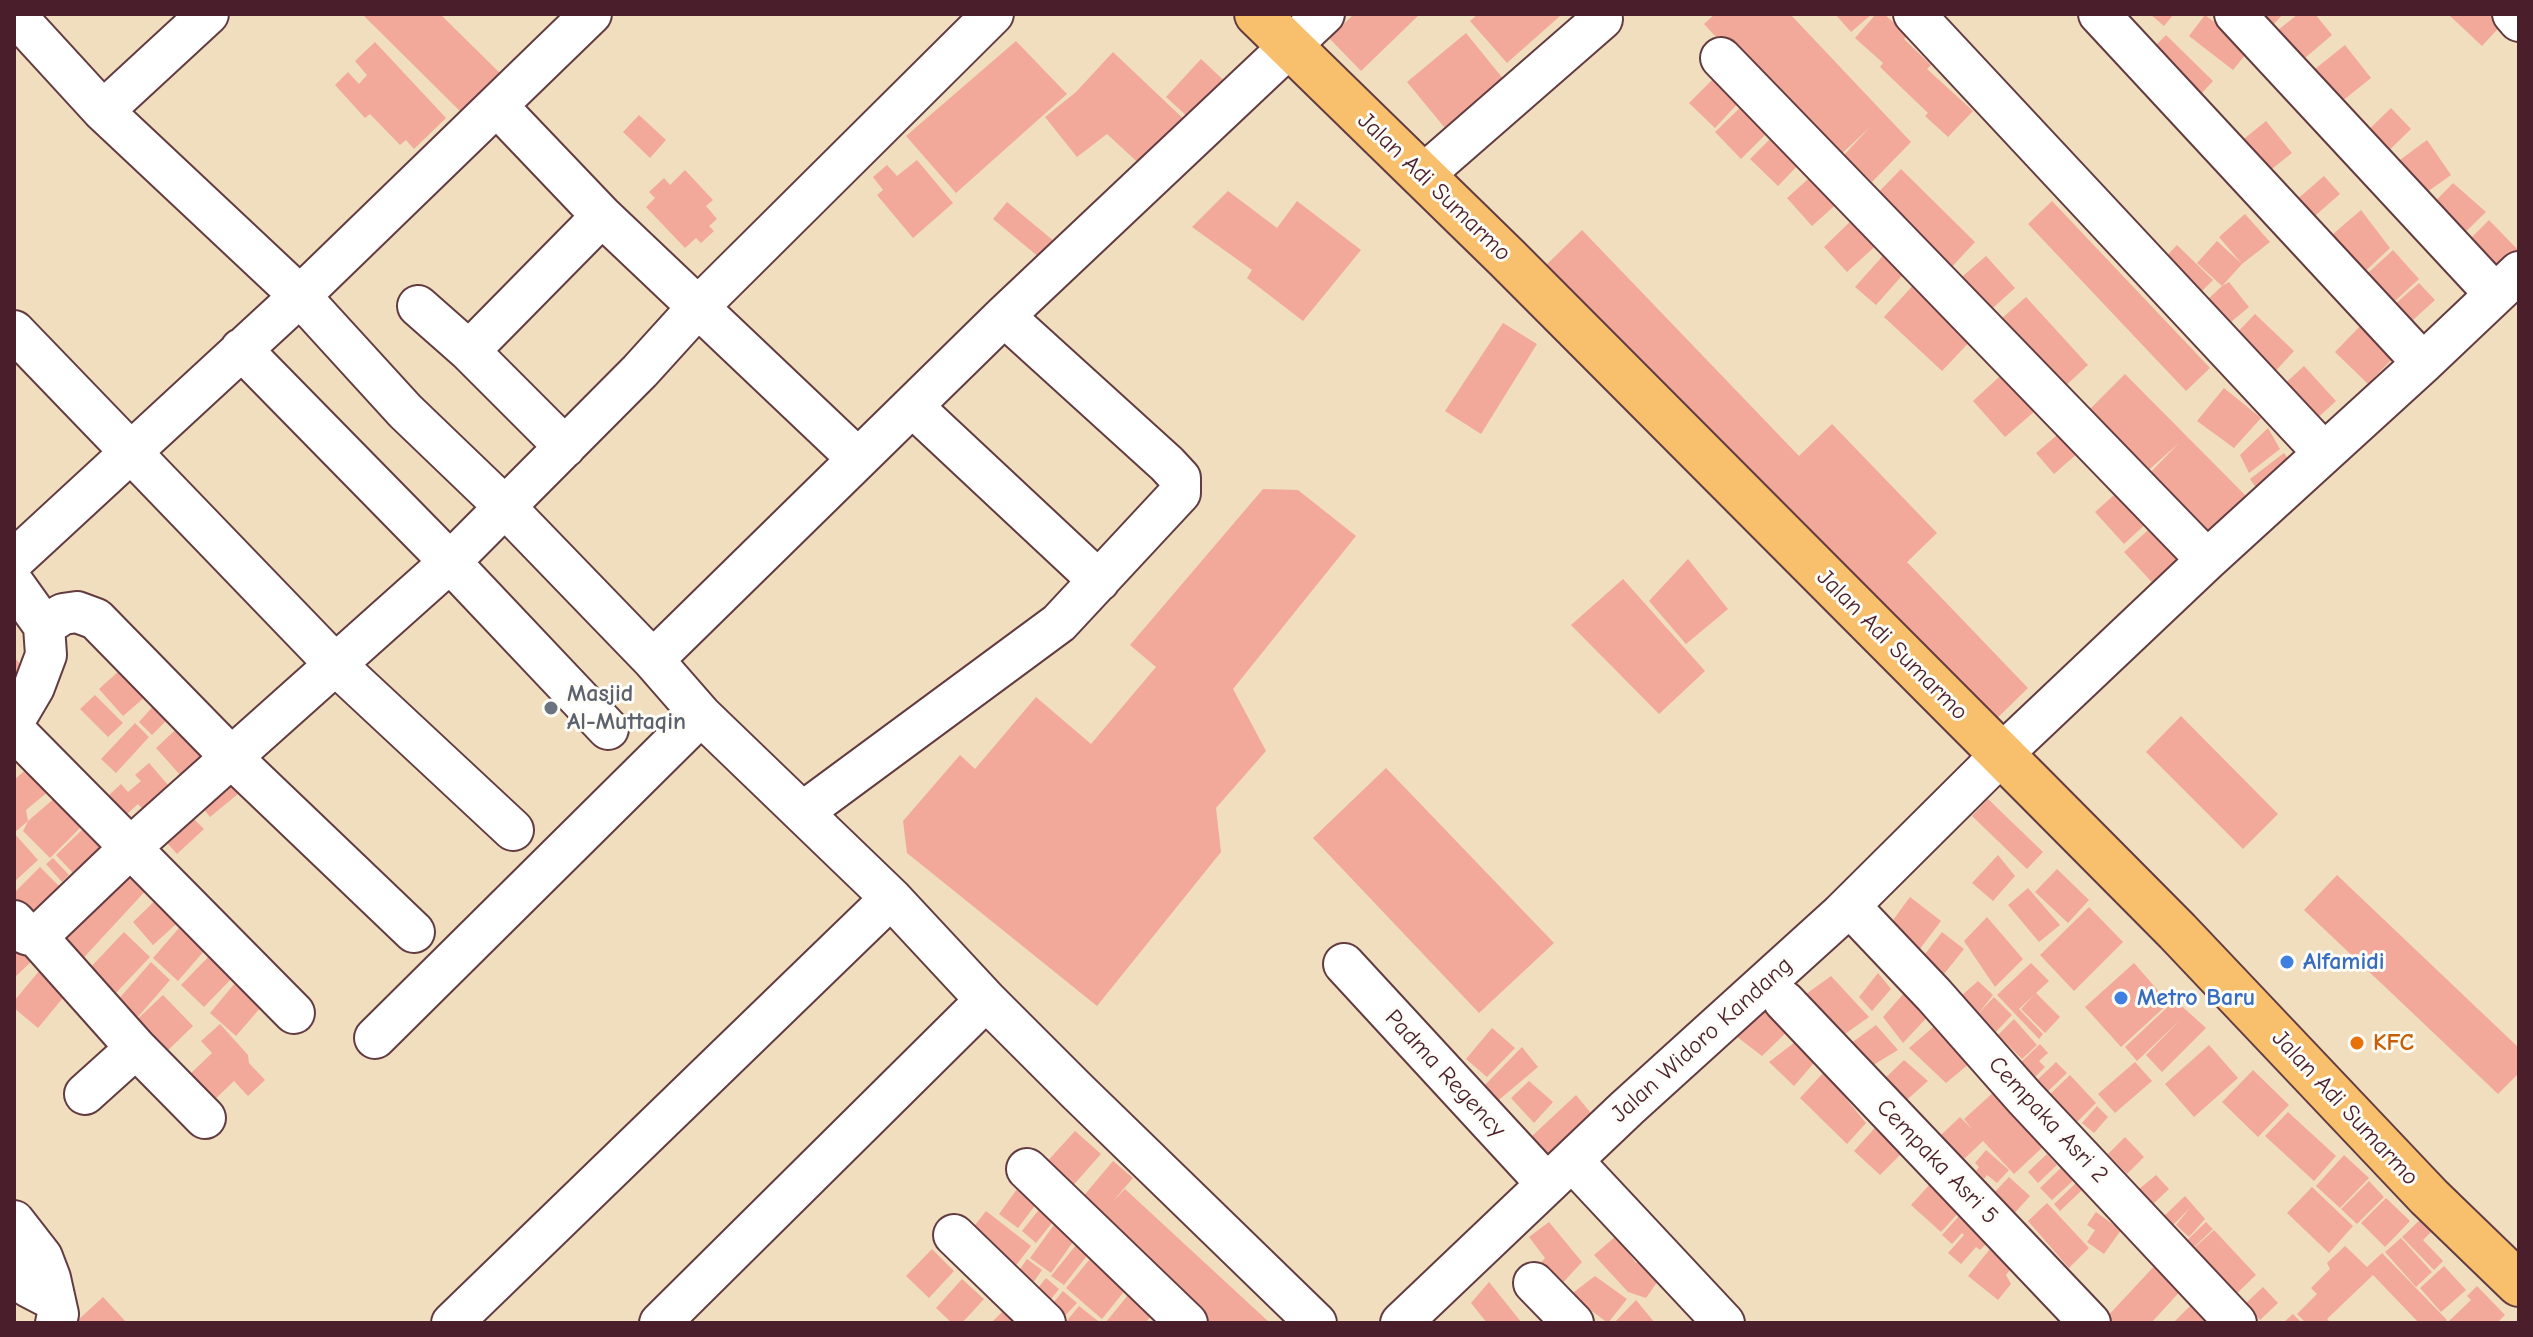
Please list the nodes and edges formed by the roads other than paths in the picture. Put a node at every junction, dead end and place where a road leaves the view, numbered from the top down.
1 (14, 14) edge
2 (208, 14) edge
3 (591, 14) edge
4 (993, 14) edge
5 (1257, 14) edge
6 (1324, 14) edge
7 (1914, 14) edge
8 (2099, 14) edge
9 (2235, 14) edge
10 (2513, 14) edge
11 (1602, 19) dead end
12 (2519, 21) edge
13 (1290, 46) junction
14 (1721, 58) dead end
15 (498, 107) junction
16 (103, 111) junction
17 (1422, 176) junction
18 (602, 216) junction
19 (2507, 283) edge
20 (300, 296) junction
21 (418, 306) dead end
22 (699, 306) junction
23 (1004, 316) junction
24 (14, 331) edge
25 (241, 349) junction
26 (469, 351) junction
27 (2423, 363) junction
28 (913, 407) junction
29 (565, 447) junction
30 (133, 452) junction
31 (2324, 453) junction
32 (857, 458) junction
33 (506, 508) junction
34 (14, 560) edge
35 (2207, 560) junction
36 (450, 562) junction
37 (1099, 581) junction
38 (14, 584) edge
39 (44, 626) junction
40 (653, 660) junction
41 (336, 665) junction
42 (701, 715) junction
43 (17, 728) edge
44 (608, 729) dead end
45 (2001, 755) junction
46 (232, 758) junction
47 (803, 812) junction
48 (513, 830) dead end
49 (131, 847) junction
50 (891, 898) junction
51 (1860, 917) dead end
52 (26, 929) edge
53 (414, 932) dead end
54 (1344, 964) dead end
55 (986, 1000) junction
56 (1784, 1001) dead end
57 (294, 1013) dead end
58 (375, 1038) dead end
59 (136, 1048) junction
60 (85, 1094) dead end
61 (205, 1118) dead end
62 (1027, 1169) dead end
63 (1563, 1176) junction
64 (14, 1221) edge
65 (954, 1235) dead end
66 (14, 1272) edge
67 (1534, 1283) dead end
68 (2519, 1284) edge
69 (55, 1312) edge
70 (1415, 1321) edge
71 (452, 1323) edge
72 (660, 1323) edge
73 (1045, 1323) edge
74 (1187, 1323) edge
75 (1316, 1323) edge
76 (1573, 1323) edge
77 (1724, 1323) edge
78 (2090, 1323) edge
79 (2236, 1323) edge

1 - 16 street
2 - 16 street
3 - 15 street
4 - 22 street
5 - 13 main road, Jalan Adi Sumarmo
6 - 13 street
7 - 31 street
8 - 27 street
9 - 19 street
10 - 12 street
11 - 17 street
13 - 17 main road, Jalan Adi Sumarmo
13 - 23 street
14 - 35 street
15 - 18 street
15 - 20 street
16 - 20 street
17 - 45 main road, Jalan Adi Sumarmo
18 - 22 street
18 - 26 street
19 - 27 street, Jalan Widoro Kandang
20 - 25 street
20 - 33 street
21 - 26 street
22 - 29 street
22 - 32 street
23 - 28 street
23 - 37 street
24 - 30 street
25 - 30 street
25 - 36 street
26 - 29 street
27 - 31 street, Jalan Widoro Kandang
28 - 32 street
28 - 37 street
29 - 33 street
30 - 34 street
30 - 41 street
31 - 35 street, Jalan Widoro Kandang
32 - 40 street
33 - 36 street
33 - 40 street
35 - 45 street, Jalan Widoro Kandang
36 - 41 street
36 - 44 street
37 - 47 street
38 - 39 street
39 - 43 street
39 - 46 street
40 - 42 street
41 - 46 street
41 - 48 street
42 - 47 street
42 - 58 street
43 - 49 street
45 - 63 street, Jalan Widoro Kandang
45 - 68 main road, Jalan Adi Sumarmo
46 - 49 street
46 - 53 street
47 - 50 street
49 - 52 street
49 - 57 street
50 - 55 street
50 - 71 street
51 - 79 street, Cempaka Asri 2
52 - 59 street
54 - 63 street, Padma Regency
55 - 72 street
55 - 75 street
56 - 78 street, Cempaka Asri 5
59 - 60 street
59 - 61 street
62 - 74 street
63 - 70 street, Jalan Widoro Kandang
63 - 77 street, Padma Regency
64 - 69 street
65 - 73 street
66 - 69 street
67 - 76 street

